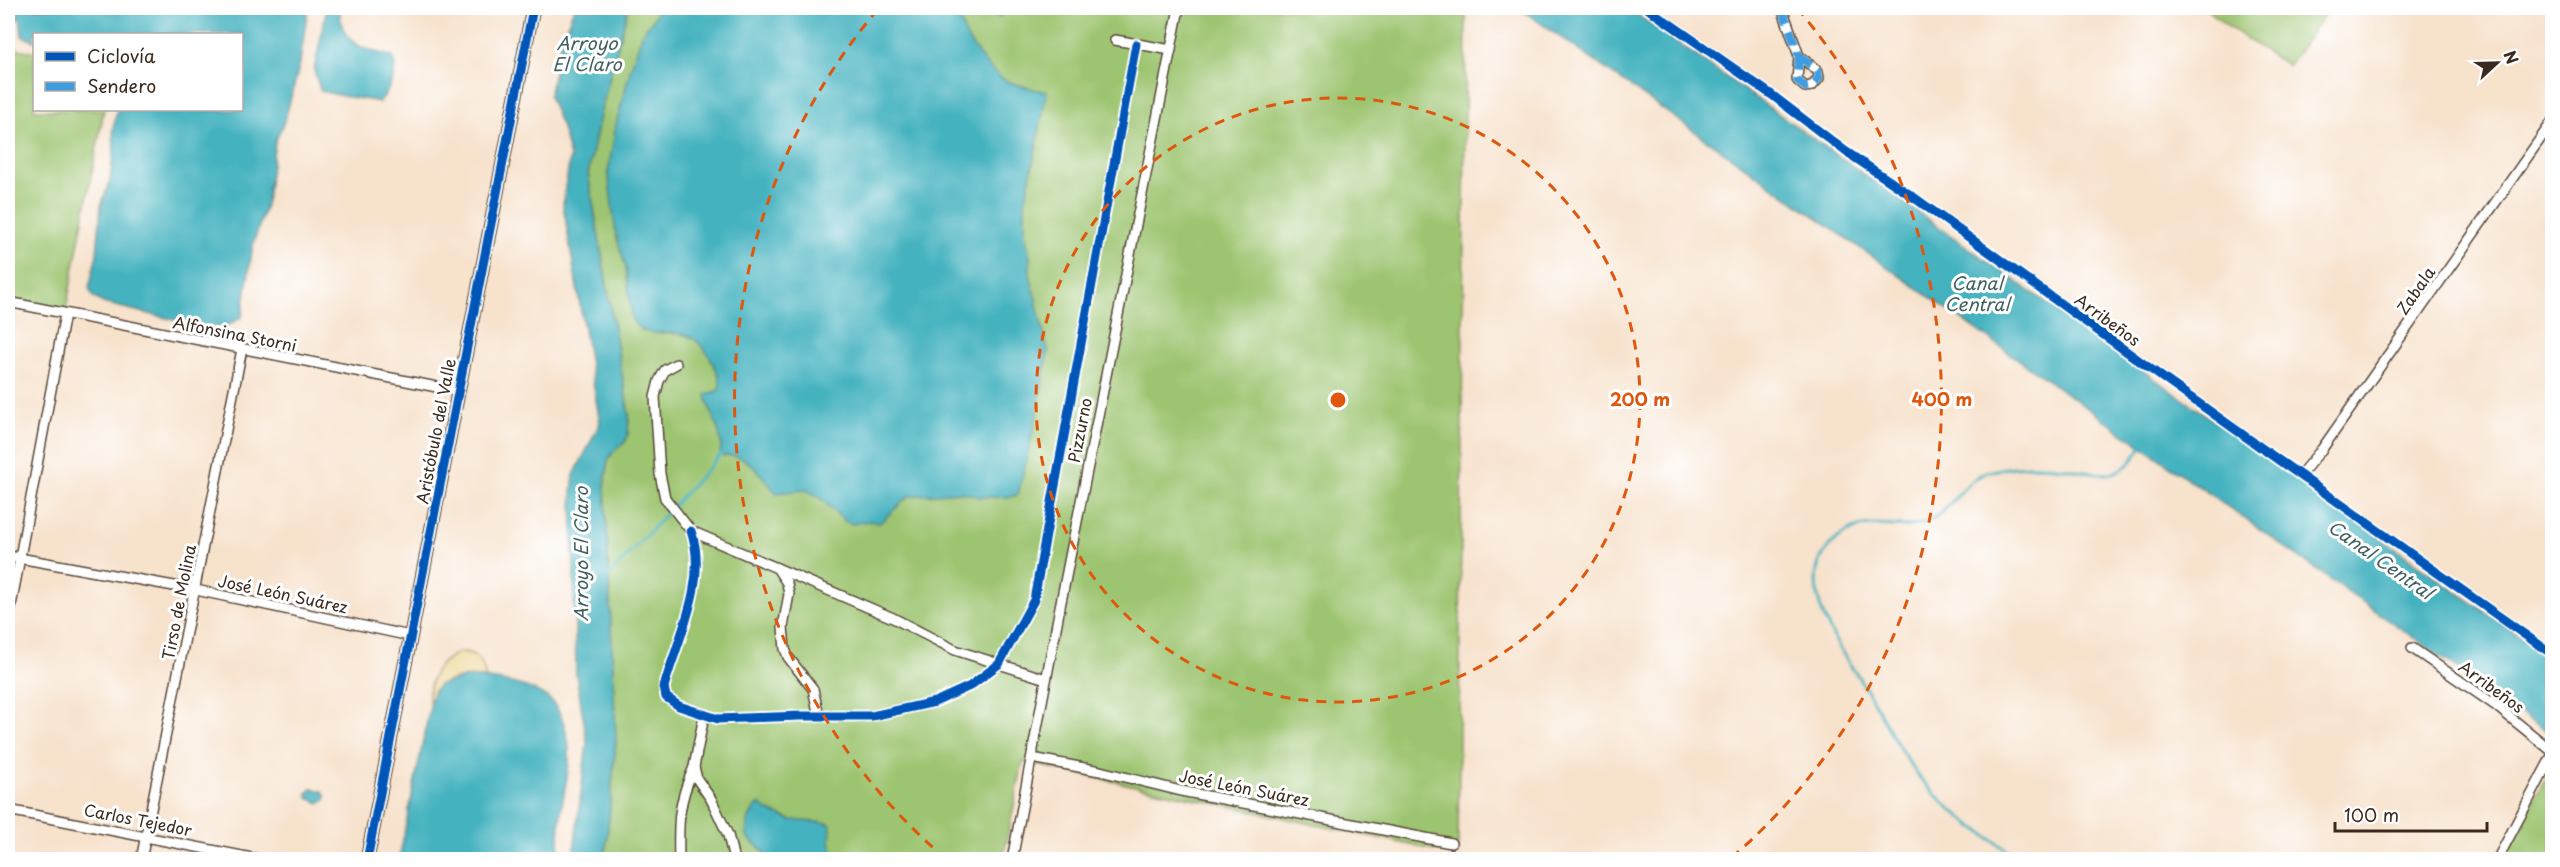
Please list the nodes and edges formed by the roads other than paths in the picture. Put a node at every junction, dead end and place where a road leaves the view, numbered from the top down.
1 (533, 8) edge
2 (1179, 8) edge
3 (1647, 8) edge
4 (1782, 8) edge
5 (1115, 40) dead end
6 (1136, 44) junction
7 (1171, 50) junction
8 (1799, 56) dead end
9 (2553, 122) edge
10 (8, 302) edge
11 (65, 314) junction
12 (242, 350) junction
13 (676, 364) dead end
14 (457, 391) junction
15 (2301, 474) junction
16 (691, 531) junction
17 (8, 556) edge
18 (20, 558) junction
19 (777, 568) junction
20 (196, 590) junction
21 (8, 622) edge
22 (410, 636) junction
23 (2412, 648) dead end
24 (2553, 654) edge
25 (999, 664) junction
26 (1046, 679) junction
27 (704, 716) junction
28 (819, 716) junction
29 (2553, 751) edge
30 (2553, 756) edge
31 (1032, 758) junction
32 (694, 767) junction
33 (8, 810) edge
34 (728, 835) junction
35 (146, 836) junction
36 (1451, 843) dead end
37 (141, 860) edge
38 (263, 860) edge
39 (367, 860) edge
40 (679, 860) edge
41 (729, 860) edge
42 (734, 860) edge
43 (1012, 860) edge
44 (2498, 860) edge

1 - 14 street, Aristóbulo del Valle
2 - 7 street, Pizzurno
3 - 15 street, Arribeños
4 - 8 street
5 - 6 street
6 - 7 street
6 - 25 street
7 - 26 street, Pizzurno
9 - 15 street, Zabala
10 - 11 street, Alfonsina Storni
11 - 12 street, Alfonsina Storni
11 - 18 street
12 - 14 street, Alfonsina Storni
12 - 20 street, Tirso de Molina
13 - 16 street
14 - 22 street, Aristóbulo del Valle
15 - 24 street, Arribeños
16 - 19 street
16 - 27 street
17 - 18 street, José León Suárez
18 - 20 street, José León Suárez
18 - 21 street
19 - 25 street
19 - 28 street
20 - 22 street, José León Suárez
20 - 35 street, Tirso de Molina
22 - 39 street, Aristóbulo del Valle
23 - 29 street, Arribeños
25 - 26 street
25 - 28 street
26 - 31 street, Pizzurno
27 - 28 street
27 - 32 street
30 - 44 street
31 - 36 street, José León Suárez
31 - 43 street, Pizzurno
32 - 34 street
32 - 40 street
33 - 35 street, Carlos Tejedor
34 - 41 street
34 - 42 street
35 - 37 street, Tirso de Molina
35 - 38 street, Carlos Tejedor

